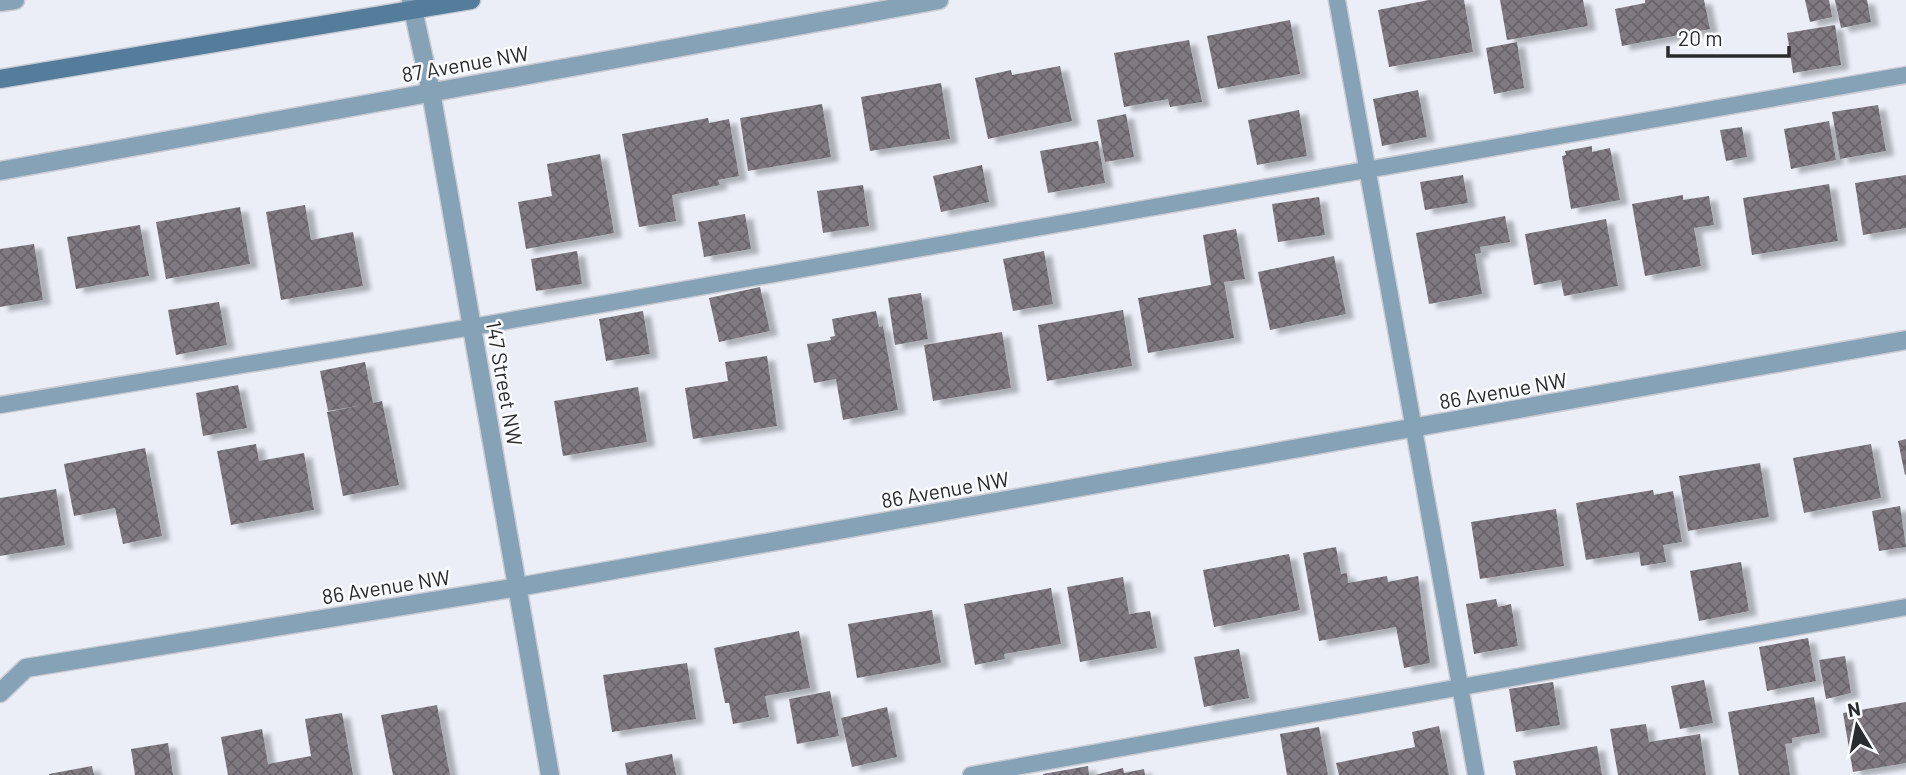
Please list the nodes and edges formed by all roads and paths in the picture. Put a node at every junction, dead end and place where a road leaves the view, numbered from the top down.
1 (15, 0) edge
2 (471, 0) edge
3 (939, 0) edge
4 (1337, 0) edge
5 (0, 2) edge
6 (412, 5) edge
7 (1906, 75) edge
8 (0, 79) edge
9 (430, 92) junction
10 (1368, 169) junction
11 (0, 171) edge
12 (472, 327) junction
13 (1906, 340) edge
14 (0, 405) edge
15 (1415, 429) junction
16 (518, 587) junction
17 (1906, 607) edge
18 (1461, 688) junction
19 (0, 693) edge
20 (550, 775) edge
21 (971, 775) edge
22 (1476, 775) edge

1 - 5 street
2 - 6 main road
3 - 9 street, 87 Avenue NW
4 - 10 lane
6 - 8 main road
6 - 9 street, 147 Street NW
7 - 10 lane
9 - 11 street, 87 Avenue NW
9 - 12 street, 147 Street NW
10 - 12 lane
10 - 15 lane
12 - 14 lane
12 - 16 street, 147 Street NW
13 - 15 street, 86 Avenue NW
15 - 16 street, 86 Avenue NW
15 - 18 lane
16 - 19 street, 86 Avenue NW
16 - 20 street, 147 Street NW
17 - 18 lane
18 - 21 lane
18 - 22 lane

